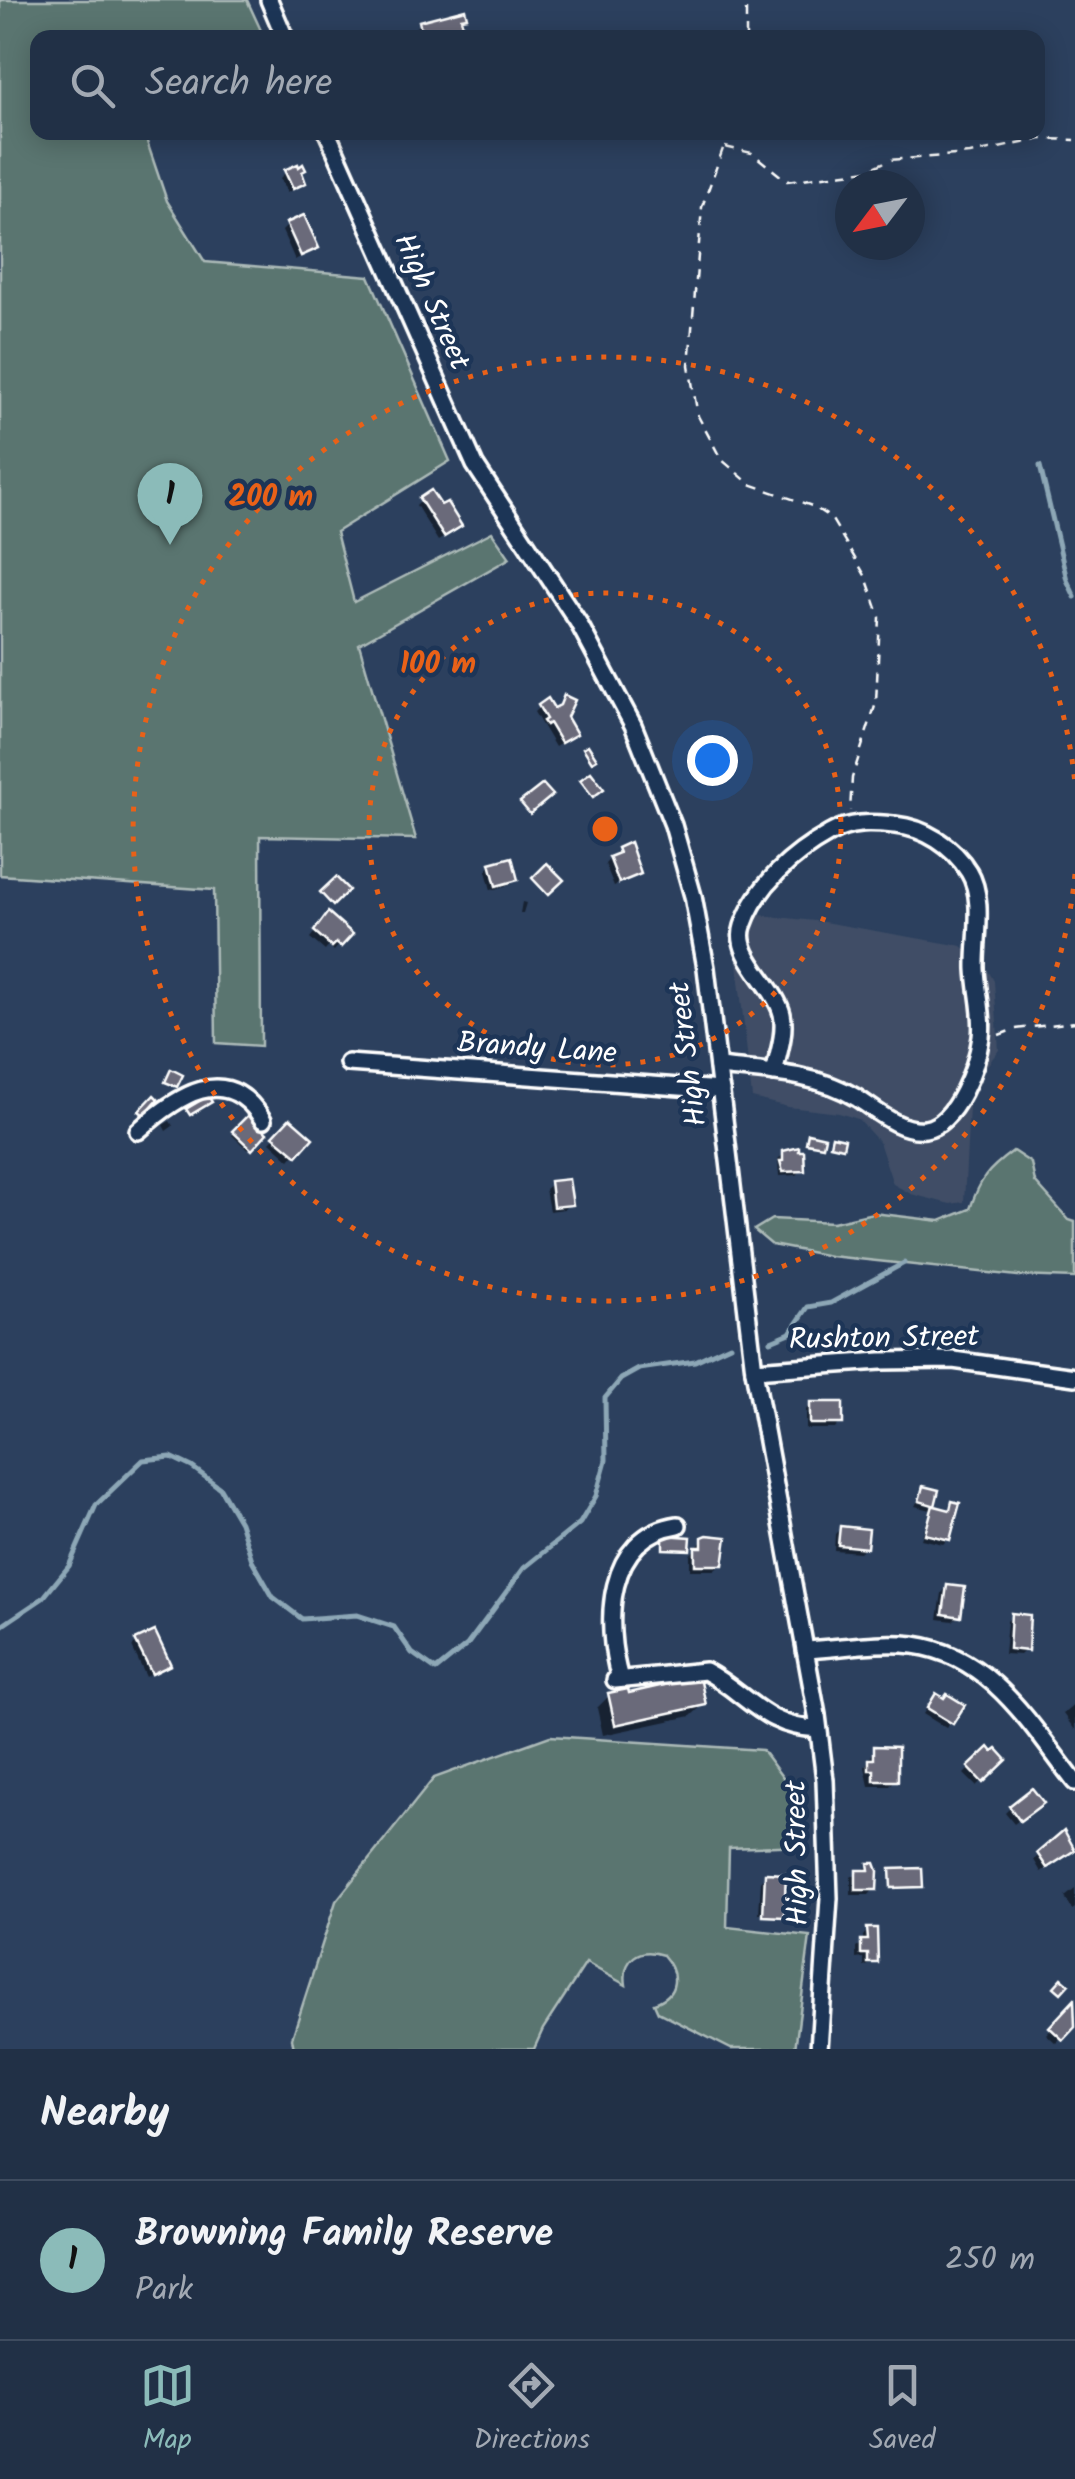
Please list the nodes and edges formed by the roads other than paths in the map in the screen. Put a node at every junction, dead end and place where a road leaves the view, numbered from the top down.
1 (269, 0) edge
2 (282, 30) edge
3 (331, 140) edge
4 (348, 1062) dead end
5 (718, 1068) junction
6 (774, 1073) junction
7 (721, 1090) junction
8 (262, 1120) dead end
9 (138, 1131) dead end
10 (754, 1370) junction
11 (1075, 1378) edge
12 (678, 1525) dead end
13 (805, 1650) junction
14 (818, 1729) junction
15 (1075, 1782) edge
16 (819, 2049) edge

1 - 2 street
3 - 5 street, High Street
4 - 7 street, Brandy Lane
5 - 6 street
5 - 7 street, High Street
6 - 6 street
7 - 10 street, High Street
8 - 9 street
10 - 11 street, Rushton Street
10 - 13 street, High Street
12 - 14 street
13 - 14 street, High Street
13 - 15 street
14 - 16 street, High Street

